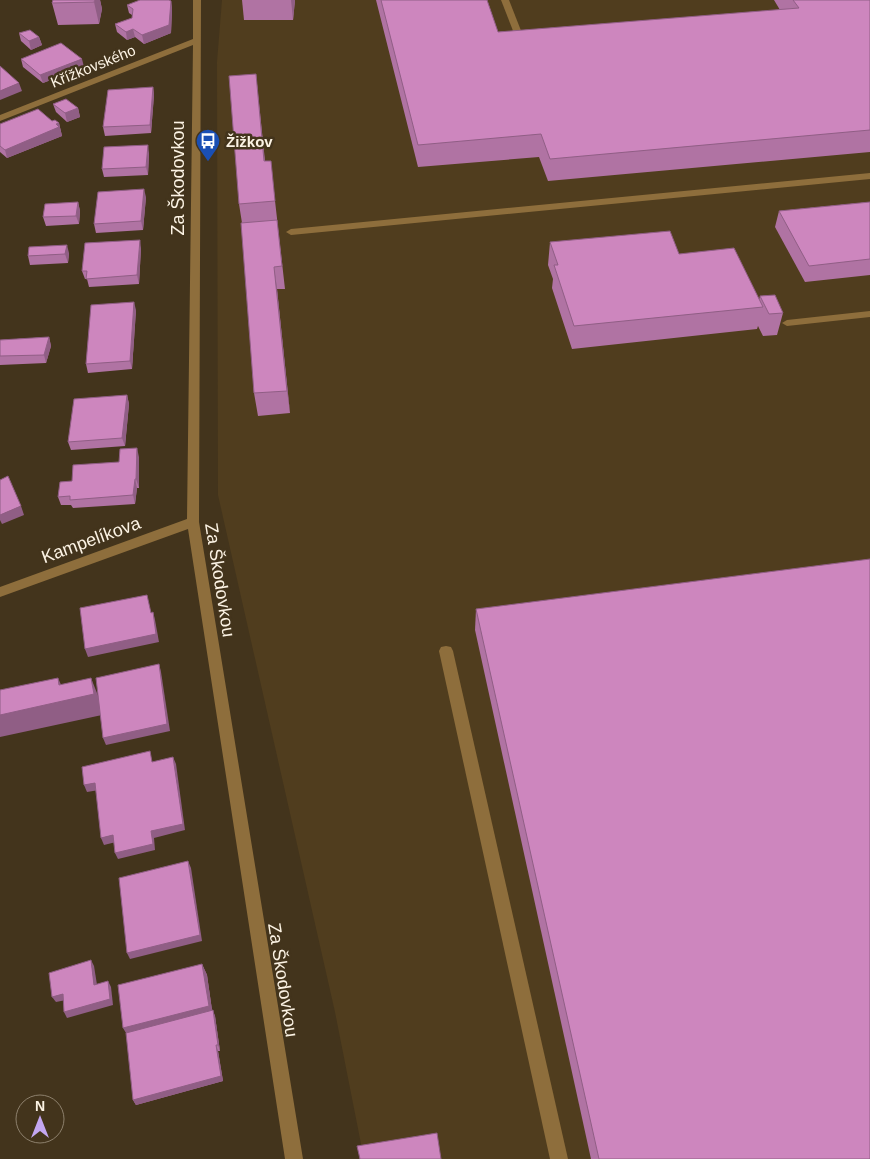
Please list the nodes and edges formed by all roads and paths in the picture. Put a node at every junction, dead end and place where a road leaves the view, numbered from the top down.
1 (197, 0) edge
2 (505, 0) edge
3 (197, 40) junction
4 (525, 50) edge
5 (0, 118) edge
6 (870, 176) edge
7 (291, 232) dead end
8 (870, 314) edge
9 (787, 323) dead end
10 (193, 522) junction
11 (0, 592) edge
12 (446, 651) dead end
13 (294, 1159) edge
14 (559, 1159) edge

1 - 3 street, Za Škodovkou
2 - 4 street
3 - 5 street, Křížkovského
3 - 10 street, Za Škodovkou
6 - 7 street
8 - 9 street
10 - 11 street, Kampelíkova
10 - 13 street, Za Škodovkou
12 - 14 street

